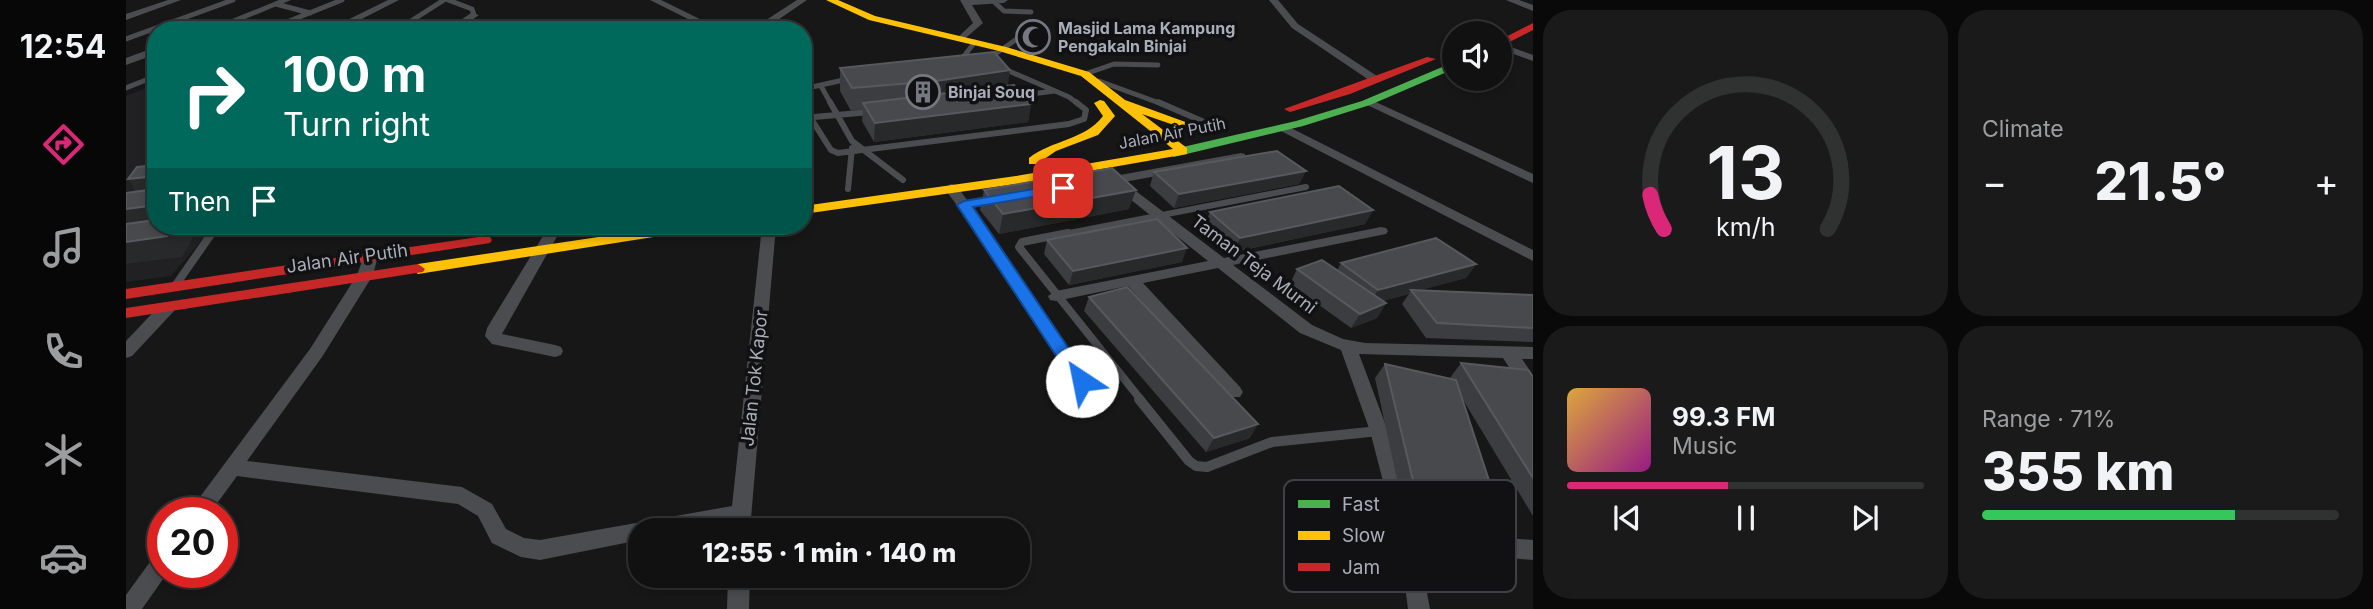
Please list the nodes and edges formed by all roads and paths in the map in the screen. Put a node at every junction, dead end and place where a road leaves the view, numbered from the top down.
1 (177, 0) edge
2 (233, 0) edge
3 (287, 0) edge
4 (342, 0) edge
5 (395, 0) edge
6 (446, 0) edge
7 (654, 0) edge
8 (803, 0) edge
9 (830, 0) edge
10 (1004, 0) edge
11 (1273, 0) edge
12 (1510, 0) edge
13 (965, 1) edge
14 (993, 1) edge
15 (276, 4) junction
16 (1533, 8) edge
17 (1031, 12) dead end
18 (310, 13) junction
19 (128, 15) edge
20 (474, 15) joint
21 (175, 21) edge
22 (233, 21) edge
23 (290, 21) edge
24 (351, 21) edge
25 (412, 21) edge
26 (465, 21) edge
27 (699, 21) edge
28 (771, 21) edge
29 (1532, 27) edge
30 (147, 31) edge
31 (1512, 31) edge
32 (1027, 32) dead end
33 (1512, 38) edge
34 (126, 39) edge
35 (1002, 49) junction
36 (1512, 50) edge
37 (971, 51) junction
38 (147, 54) edge
39 (964, 55) junction
40 (1442, 55) edge
41 (1533, 58) edge
42 (126, 62) edge
43 (1052, 63) junction
44 (1158, 65) dead end
45 (1442, 70) edge
46 (1090, 77) junction
47 (851, 79) edge
48 (147, 80) edge
49 (1376, 80) junction
50 (821, 86) junction
51 (126, 88) edge
52 (812, 88) edge
53 (1058, 91) junction
54 (1002, 97) edge
55 (1100, 103) junction
56 (1123, 103) junction
57 (1369, 103) junction
58 (878, 111) edge
59 (836, 116) junction
60 (812, 118) edge
61 (812, 125) edge
62 (1283, 128) junction
63 (1211, 129) junction
64 (852, 141) junction
65 (1148, 142) junction
66 (1165, 146) junction
67 (865, 150) junction
68 (852, 151) junction
69 (1241, 157) edge
70 (1096, 166) junction
71 (981, 168) dead end
72 (1533, 179) edge
73 (904, 180) junction
74 (1107, 181) junction
75 (1306, 187) dead end
76 (951, 188) junction
77 (848, 189) junction
78 (812, 194) edge
79 (1018, 196) edge
80 (964, 205) junction
81 (812, 209) edge
82 (1160, 217) junction
83 (1381, 231) dead end
84 (210, 235) edge
85 (555, 235) edge
86 (637, 235) edge
87 (768, 235) edge
88 (501, 238) dead end
89 (542, 249) junction
90 (371, 256) junction
91 (1533, 256) edge
92 (1220, 264) junction
93 (365, 275) junction
94 (1132, 281) junction
95 (175, 286) junction
96 (126, 294) edge
97 (1056, 296) junction
98 (168, 307) junction
99 (126, 313) edge
100 (1348, 347) junction
101 (555, 351) dead end
102 (126, 352) edge
103 (1507, 352) junction
104 (1533, 353) edge
105 (1533, 389) edge
106 (1234, 393) dead end
107 (1097, 403) dead end
108 (1379, 431) junction
109 (231, 467) junction
110 (1392, 480) edge
111 (209, 497) edge
112 (740, 518) edge
113 (628, 533) edge
114 (147, 584) edge
115 (739, 588) edge
116 (129, 609) edge
117 (738, 609) edge

1 - 19 street
2 - 21 lane
3 - 15 street
4 - 18 lane
5 - 24 street
6 - 20 lane
6 - 25 lane
7 - 27 street
8 - 28 street
9 - 37 main road
10 - 14 street
11 - 49 street
12 - 16 street
13 - 14 street
13 - 37 street
14 - 17 lane
15 - 18 lane
15 - 22 street
18 - 23 lane
20 - 26 street
29 - 31 main road
29 - 33 main road
30 - 34 lane
32 - 35 lane
35 - 37 main road
35 - 43 main road
35 - 53 lane
36 - 41 street
37 - 39 lane
37 - 39 lane
37 - 39 lane
38 - 42 street
40 - 49 main road, Jalan Air Putih
43 - 46 main road
43 - 55 main road
44 - 46 lane
45 - 57 main road, Jalan Air Putih
46 - 56 main road
46 - 63 lane
47 - 50 lane
48 - 51 lane
49 - 63 main road, Jalan Air Putih
50 - 52 lane
50 - 59 lane
53 - 54 lane
53 - 67 lane
55 - 65 main road
55 - 65 main road, Jalan Air Putih
56 - 63 main road
56 - 66 main road
57 - 62 main road, Jalan Air Putih
57 - 72 street
58 - 59 lane
59 - 60 lane
59 - 64 lane
61 - 68 lane
62 - 66 main road, Jalan Air Putih
62 - 91 street
63 - 66 main road, Jalan Air Putih
64 - 67 lane
64 - 68 lane
65 - 66 main road
66 - 70 main road, Jalan Air Putih
67 - 68 lane
67 - 73 lane
68 - 77 lane
69 - 74 street
70 - 74 street, Taman Teja Murni
70 - 76 main road, Jalan Air Putih
71 - 73 main road
73 - 77 main road
74 - 82 street, Taman Teja Murni
75 - 82 lane
76 - 80 street
76 - 81 main road, Jalan Air Putih
77 - 78 main road
79 - 80 street
80 - 107 lane
82 - 92 street, Taman Teja Murni
82 - 97 lane
83 - 92 street
84 - 95 lane
85 - 89 street
86 - 89 main road, Jalan Air Putih
87 - 112 street, Jalan Tok Kapor
88 - 90 main road, Jalan Air Putih
89 - 93 main road, Jalan Air Putih
89 - 101 street
90 - 93 street
90 - 95 main road, Jalan Air Putih
92 - 94 street
92 - 100 street, Taman Teja Murni
93 - 98 main road, Jalan Air Putih
93 - 109 street
94 - 97 street
94 - 106 street
95 - 96 main road, Jalan Air Putih
97 - 108 lane
98 - 99 main road, Jalan Air Putih
98 - 102 street
100 - 103 street, Taman Teja Murni
100 - 108 street
103 - 104 street, Taman Teja Murni
103 - 105 street
108 - 110 street
109 - 111 street
109 - 113 street
114 - 116 street
115 - 117 street

